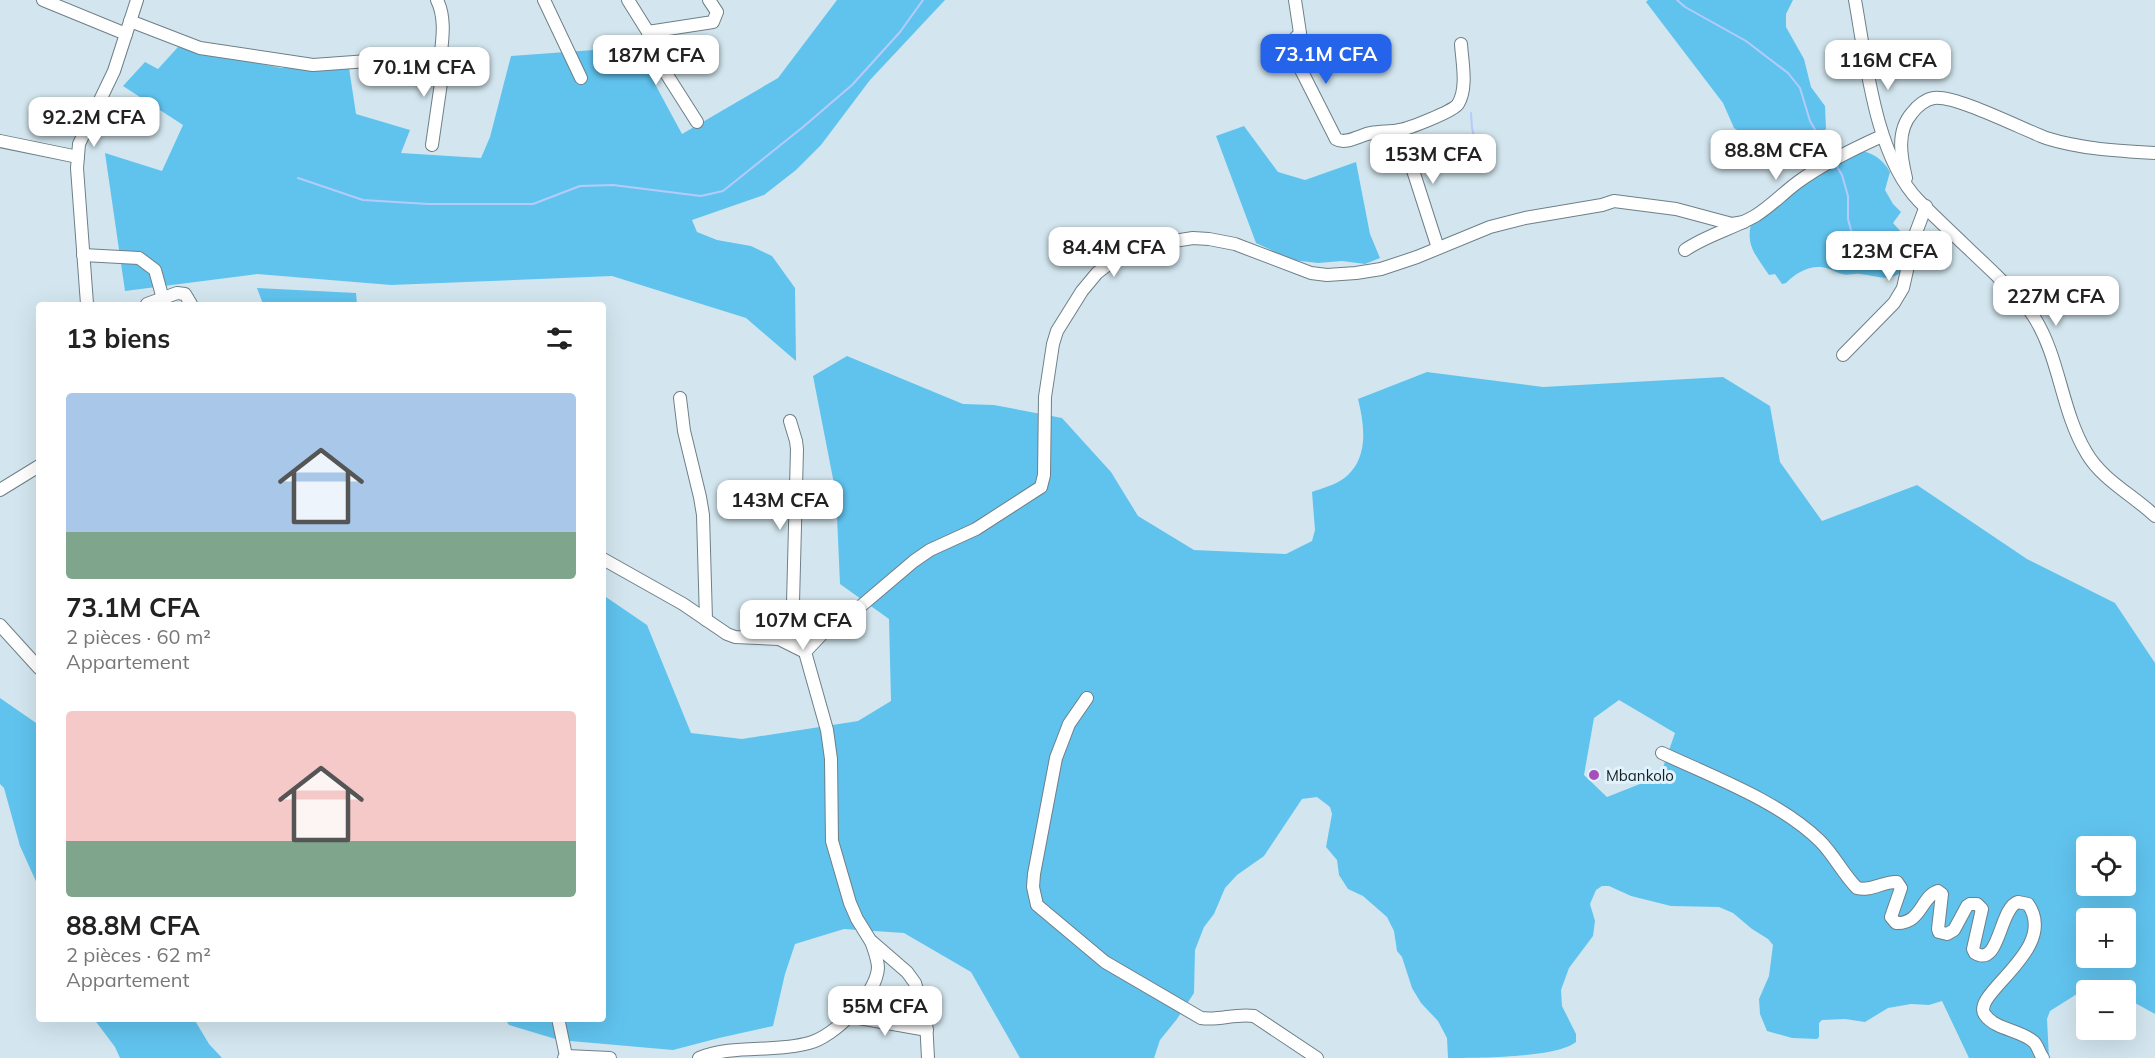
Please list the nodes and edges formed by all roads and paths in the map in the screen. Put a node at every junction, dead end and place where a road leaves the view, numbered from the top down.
1 (43, 0) edge
2 (137, 0) edge
3 (437, 0) edge
4 (544, 0) edge
5 (628, 0) edge
6 (710, 0) edge
7 (1294, 0) edge
8 (1855, 0) edge
9 (130, 21) junction
10 (648, 32) junction
11 (126, 34) junction
12 (1461, 44) dead end
13 (441, 52) junction
14 (581, 78) dead end
15 (697, 122) dead end
16 (1400, 130) junction
17 (1882, 136) junction
18 (0, 141) edge
19 (432, 145) dead end
20 (2155, 153) edge
21 (78, 157) junction
22 (1908, 187) junction
23 (1926, 206) junction
24 (1744, 222) junction
25 (1438, 248) junction
26 (1685, 250) dead end
27 (83, 255) junction
28 (163, 299) junction
29 (87, 302) edge
30 (153, 302) edge
31 (190, 302) edge
32 (1843, 355) dead end
33 (680, 398) dead end
34 (790, 421) dead end
35 (36, 468) edge
36 (0, 490) edge
37 (2155, 516) edge
38 (606, 561) edge
39 (706, 620) junction
40 (0, 625) edge
41 (823, 633) junction
42 (797, 636) junction
43 (779, 639) junction
44 (805, 652) junction
45 (36, 665) edge
46 (1087, 698) dead end
47 (1662, 753) dead end
48 (870, 940) junction
49 (848, 1016) junction
50 (559, 1022) edge
51 (927, 1030) junction
52 (565, 1057) edge
53 (610, 1058) edge
54 (699, 1058) edge
55 (928, 1058) edge
56 (1317, 1058) edge
57 (2043, 1058) edge

1 - 11 street
2 - 9 street
3 - 13 street
4 - 14 street
5 - 10 street
6 - 10 street
7 - 16 street
8 - 17 street
9 - 11 street
9 - 13 street
10 - 15 street
11 - 21 street
12 - 16 street
13 - 19 street
16 - 25 street
17 - 22 street
17 - 24 street
18 - 21 street
20 - 22 street
21 - 27 street
22 - 23 street
23 - 32 street
23 - 37 street
24 - 25 street
24 - 26 street
25 - 41 street
27 - 28 street
27 - 29 street
28 - 30 street
28 - 31 street
33 - 39 street
34 - 42 street
35 - 36 street
38 - 39 street
39 - 43 street
40 - 45 street
41 - 42 street
41 - 44 street
42 - 43 street
43 - 44 street
44 - 48 street
46 - 56 street
47 - 57 street
48 - 49 street
48 - 51 street
49 - 51 street
49 - 54 street
50 - 52 street
51 - 55 street
52 - 53 street

